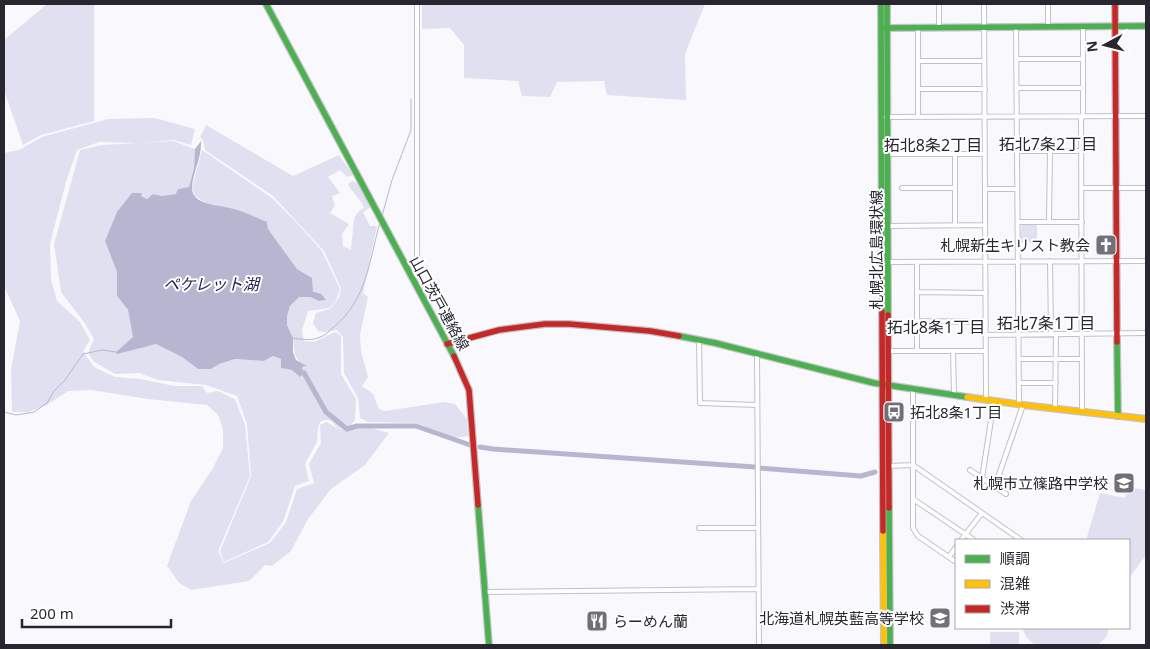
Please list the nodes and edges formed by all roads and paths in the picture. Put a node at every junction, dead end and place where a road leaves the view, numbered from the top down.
1 (266, 4) edge
2 (417, 4) edge
3 (881, 4) edge
4 (887, 4) edge
5 (939, 4) edge
6 (984, 4) edge
7 (1048, 4) edge
8 (1115, 4) edge
9 (1115, 26) junction
10 (1146, 26) edge
11 (1016, 27) junction
12 (1048, 27) junction
13 (1083, 27) junction
14 (884, 28) junction
15 (918, 28) junction
16 (939, 28) junction
17 (984, 28) junction
18 (1016, 58) junction
19 (1083, 59) junction
20 (918, 61) junction
21 (984, 61) junction
22 (1016, 88) junction
23 (1083, 88) junction
24 (918, 89) junction
25 (985, 90) junction
26 (1116, 116) junction
27 (1146, 116) edge
28 (884, 117) junction
29 (918, 117) junction
30 (985, 117) junction
31 (1017, 117) junction
32 (1082, 117) junction
33 (1017, 151) junction
34 (1050, 151) junction
35 (1082, 151) junction
36 (888, 154) junction
37 (955, 154) junction
38 (985, 154) junction
39 (902, 188) dead end
40 (955, 188) junction
41 (1082, 188) junction
42 (1116, 188) junction
43 (1146, 188) edge
44 (985, 189) junction
45 (1018, 189) junction
46 (1018, 222) junction
47 (1049, 222) junction
48 (1082, 222) junction
49 (888, 226) junction
50 (955, 226) junction
51 (985, 226) junction
52 (1018, 261) junction
53 (1050, 261) junction
54 (1081, 261) junction
55 (1116, 261) junction
56 (1146, 261) edge
57 (885, 262) junction
58 (917, 262) junction
59 (985, 262) junction
60 (412, 278) junction
61 (917, 292) junction
62 (986, 293) junction
63 (917, 321) junction
64 (986, 322) junction
65 (1146, 333) edge
66 (986, 334) junction
67 (1020, 334) junction
68 (1051, 334) junction
69 (1056, 334) junction
70 (1082, 334) junction
71 (1117, 334) junction
72 (699, 339) junction
73 (448, 344) junction
74 (889, 351) junction
75 (917, 351) junction
76 (953, 351) junction
77 (986, 351) junction
78 (757, 354) junction
79 (1020, 359) junction
80 (1056, 359) junction
81 (1082, 359) junction
82 (1019, 382) junction
83 (1056, 383) junction
84 (886, 384) junction
85 (913, 388) junction
86 (954, 395) junction
87 (986, 400) junction
88 (994, 401) junction
89 (757, 405) junction
90 (1021, 405) junction
91 (1056, 409) junction
92 (1082, 412) junction
93 (1118, 416) junction
94 (1146, 419) edge
95 (889, 466) junction
96 (913, 466) junction
97 (970, 470) dead end
98 (982, 478) junction
99 (995, 486) junction
100 (1006, 494) dead end
101 (913, 498) junction
102 (982, 513) junction
103 (699, 528) dead end
104 (758, 528) junction
105 (966, 534) junction
106 (963, 539) edge
107 (973, 539) edge
108 (1020, 539) edge
109 (955, 548) edge
110 (949, 557) junction
111 (955, 561) edge
112 (759, 589) junction
113 (485, 592) junction
114 (489, 645) edge
115 (759, 645) edge
116 (884, 645) edge
117 (890, 645) edge

1 - 60 street, 山口茨戸連絡線
2 - 60 street
3 - 14 street, 札幌北広島環状線
4 - 14 street, 札幌北広島環状線
5 - 16 street
6 - 17 street
7 - 12 street
8 - 9 street
9 - 10 street
9 - 13 street
9 - 26 street
11 - 12 street
11 - 17 street
11 - 18 street
12 - 13 street
13 - 19 street
14 - 15 street
14 - 28 street, 札幌北広島環状線
15 - 16 street
15 - 20 street
16 - 17 street
17 - 21 street
18 - 19 street
18 - 22 street
19 - 23 street
20 - 21 street
20 - 24 street
21 - 25 street
22 - 23 street
22 - 31 street
23 - 32 street
24 - 25 street
24 - 29 street
25 - 30 street
26 - 27 street
26 - 32 street
26 - 42 street
28 - 29 street
28 - 36 street, 札幌北広島環状線
28 - 57 street, 札幌北広島環状線
29 - 30 street
30 - 31 street
30 - 38 street
31 - 32 street
31 - 33 street
32 - 35 street
33 - 34 street
33 - 45 street
34 - 35 street
34 - 47 street
35 - 41 street
36 - 37 street
36 - 49 street, 札幌北広島環状線
37 - 38 street
37 - 40 street
38 - 44 street
39 - 40 street
40 - 50 street
41 - 42 street
41 - 48 street
42 - 43 street
42 - 55 street
44 - 45 street
44 - 51 street
45 - 46 street
46 - 47 street
46 - 52 street
47 - 48 street
48 - 54 street
49 - 50 street
49 - 57 street, 札幌北広島環状線
50 - 51 street
51 - 59 street
52 - 53 street
52 - 59 street
52 - 67 street
53 - 54 street
53 - 68 street
54 - 55 street
54 - 70 street
55 - 56 street
55 - 71 street
57 - 58 street
57 - 74 street, 札幌北広島環状線
57 - 84 street, 札幌北広島環状線
58 - 59 street
58 - 61 street
59 - 62 street
60 - 73 street, 山口茨戸連絡線
61 - 62 street
61 - 63 street
62 - 64 street
63 - 64 street
63 - 75 street
64 - 66 street
65 - 71 street
66 - 67 street
66 - 77 street
67 - 68 street
67 - 79 street
68 - 69 street
69 - 70 street
69 - 80 street
70 - 71 street
70 - 81 street
71 - 93 street
72 - 73 street
72 - 78 street
72 - 89 street
73 - 113 street, 山口茨戸連絡線
74 - 75 street
74 - 84 street, 札幌北広島環状線
75 - 76 street
76 - 77 street
76 - 86 street
77 - 87 street
78 - 84 street
78 - 89 street
79 - 80 street
79 - 82 street
80 - 81 street
80 - 83 street
81 - 92 street
82 - 83 street
82 - 90 street
83 - 91 street
84 - 85 street
84 - 95 street, 札幌北広島環状線
84 - 116 street, 札幌北広島環状線
85 - 86 street
85 - 96 street
86 - 87 street
87 - 88 street
88 - 90 street
88 - 98 street
89 - 104 street
90 - 91 street
90 - 99 street
91 - 92 street
92 - 93 street
93 - 94 street
95 - 96 street
95 - 117 street, 札幌北広島環状線
96 - 101 street
96 - 102 street
97 - 98 street
98 - 99 street
99 - 100 street
101 - 105 street
101 - 110 street
102 - 105 street
102 - 108 street
103 - 104 street
104 - 112 street
105 - 106 street
105 - 107 street
109 - 110 street
110 - 111 street
112 - 113 street
112 - 115 street
113 - 114 street, 山口茨戸連絡線

